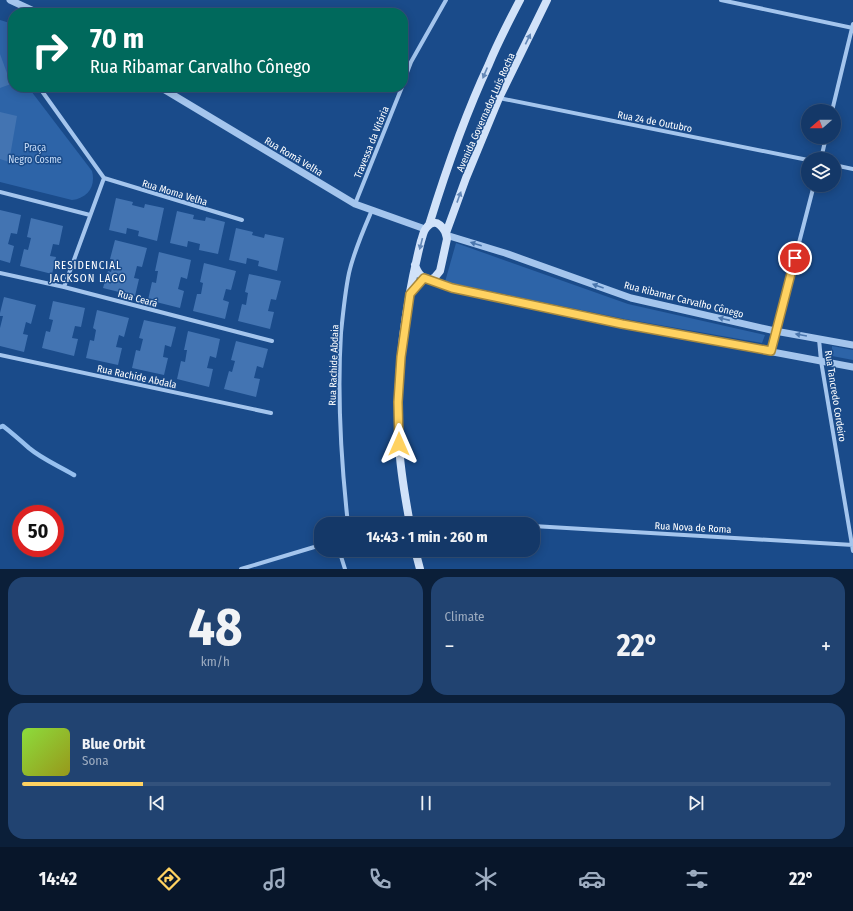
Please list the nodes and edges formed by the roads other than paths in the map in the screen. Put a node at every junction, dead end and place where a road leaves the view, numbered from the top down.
1 (10, 0) edge
2 (21, 0) edge
3 (446, 0) edge
4 (520, 0) edge
5 (547, 0) edge
6 (721, 0) edge
7 (27, 8) edge
8 (31, 8) edge
9 (853, 27) edge
10 (408, 70) edge
11 (43, 92) edge
12 (168, 92) edge
13 (400, 92) edge
14 (499, 98) junction
15 (834, 104) edge
16 (801, 159) edge
17 (841, 166) edge
18 (853, 169) edge
19 (104, 178) junction
20 (0, 192) edge
21 (812, 192) edge
22 (355, 204) junction
23 (372, 210) junction
24 (90, 215) junction
25 (242, 220) dead end
26 (427, 227) junction
27 (446, 234) junction
28 (415, 265) junction
29 (0, 273) edge
30 (426, 278) junction
31 (64, 287) junction
32 (410, 294) junction
33 (775, 330) junction
34 (819, 338) junction
35 (272, 341) dead end
36 (853, 345) edge
37 (771, 351) junction
38 (0, 355) edge
39 (821, 361) junction
40 (853, 367) edge
41 (271, 413) dead end
42 (347, 517) edge
43 (409, 517) edge
44 (540, 526) edge
45 (852, 545) edge
46 (314, 547) edge
47 (853, 551) edge
48 (342, 557) edge
49 (417, 557) edge
50 (241, 569) edge
51 (346, 569) edge
52 (420, 569) edge

1 - 7 street
2 - 8 street
3 - 10 street
4 -> 26 main road, Avenida Governador Luís Rocha
14 -> 5 main road, Avenida Governador Luís Rocha
6 - 9 street
9 - 15 street
11 - 19 street
12 - 22 street, Rua Romã Velha
13 - 22 street, Travessa da Vitória
14 - 16 street, Rua 24 de Outubro
27 -> 14 main road, Avenida Governador Luís Rocha
17 - 18 street
19 - 24 street
19 - 25 street, Rua Moma Velha
20 - 24 street
21 - 33 street
22 - 23 street, Rua Romã Velha
23 - 26 street, Rua Romã Velha
23 - 42 street, Rua Rachide Abdaia
24 - 31 street
26 - 27 main road
26 -> 28 main road, Avenida Governador Luís Rocha
27 - 30 main road, Avenida Governador Luís Rocha
33 -> 27 street, Rua Ribamar Carvalho Cônego
28 - 30 main road
28 - 32 main road
29 - 31 street, Rua Ceará
30 - 32 main road
30 - 37 street
31 - 35 street, Rua Ceará
32 - 43 main road
34 -> 33 street, Rua Ribamar Carvalho Cônego
33 - 37 street
34 - 36 street, Rua Ribamar Carvalho Cônego
34 - 39 street, Rua Tancredo Cordeiro
37 - 39 street
38 - 41 street, Rua Rachide Abdala
39 - 40 street
39 - 45 street, Rua Tancredo Cordeiro
44 - 45 street, Rua Nova de Roma
45 - 47 street, Rua Tancredo Cordeiro
46 - 50 street
48 - 51 street
49 - 52 main road

